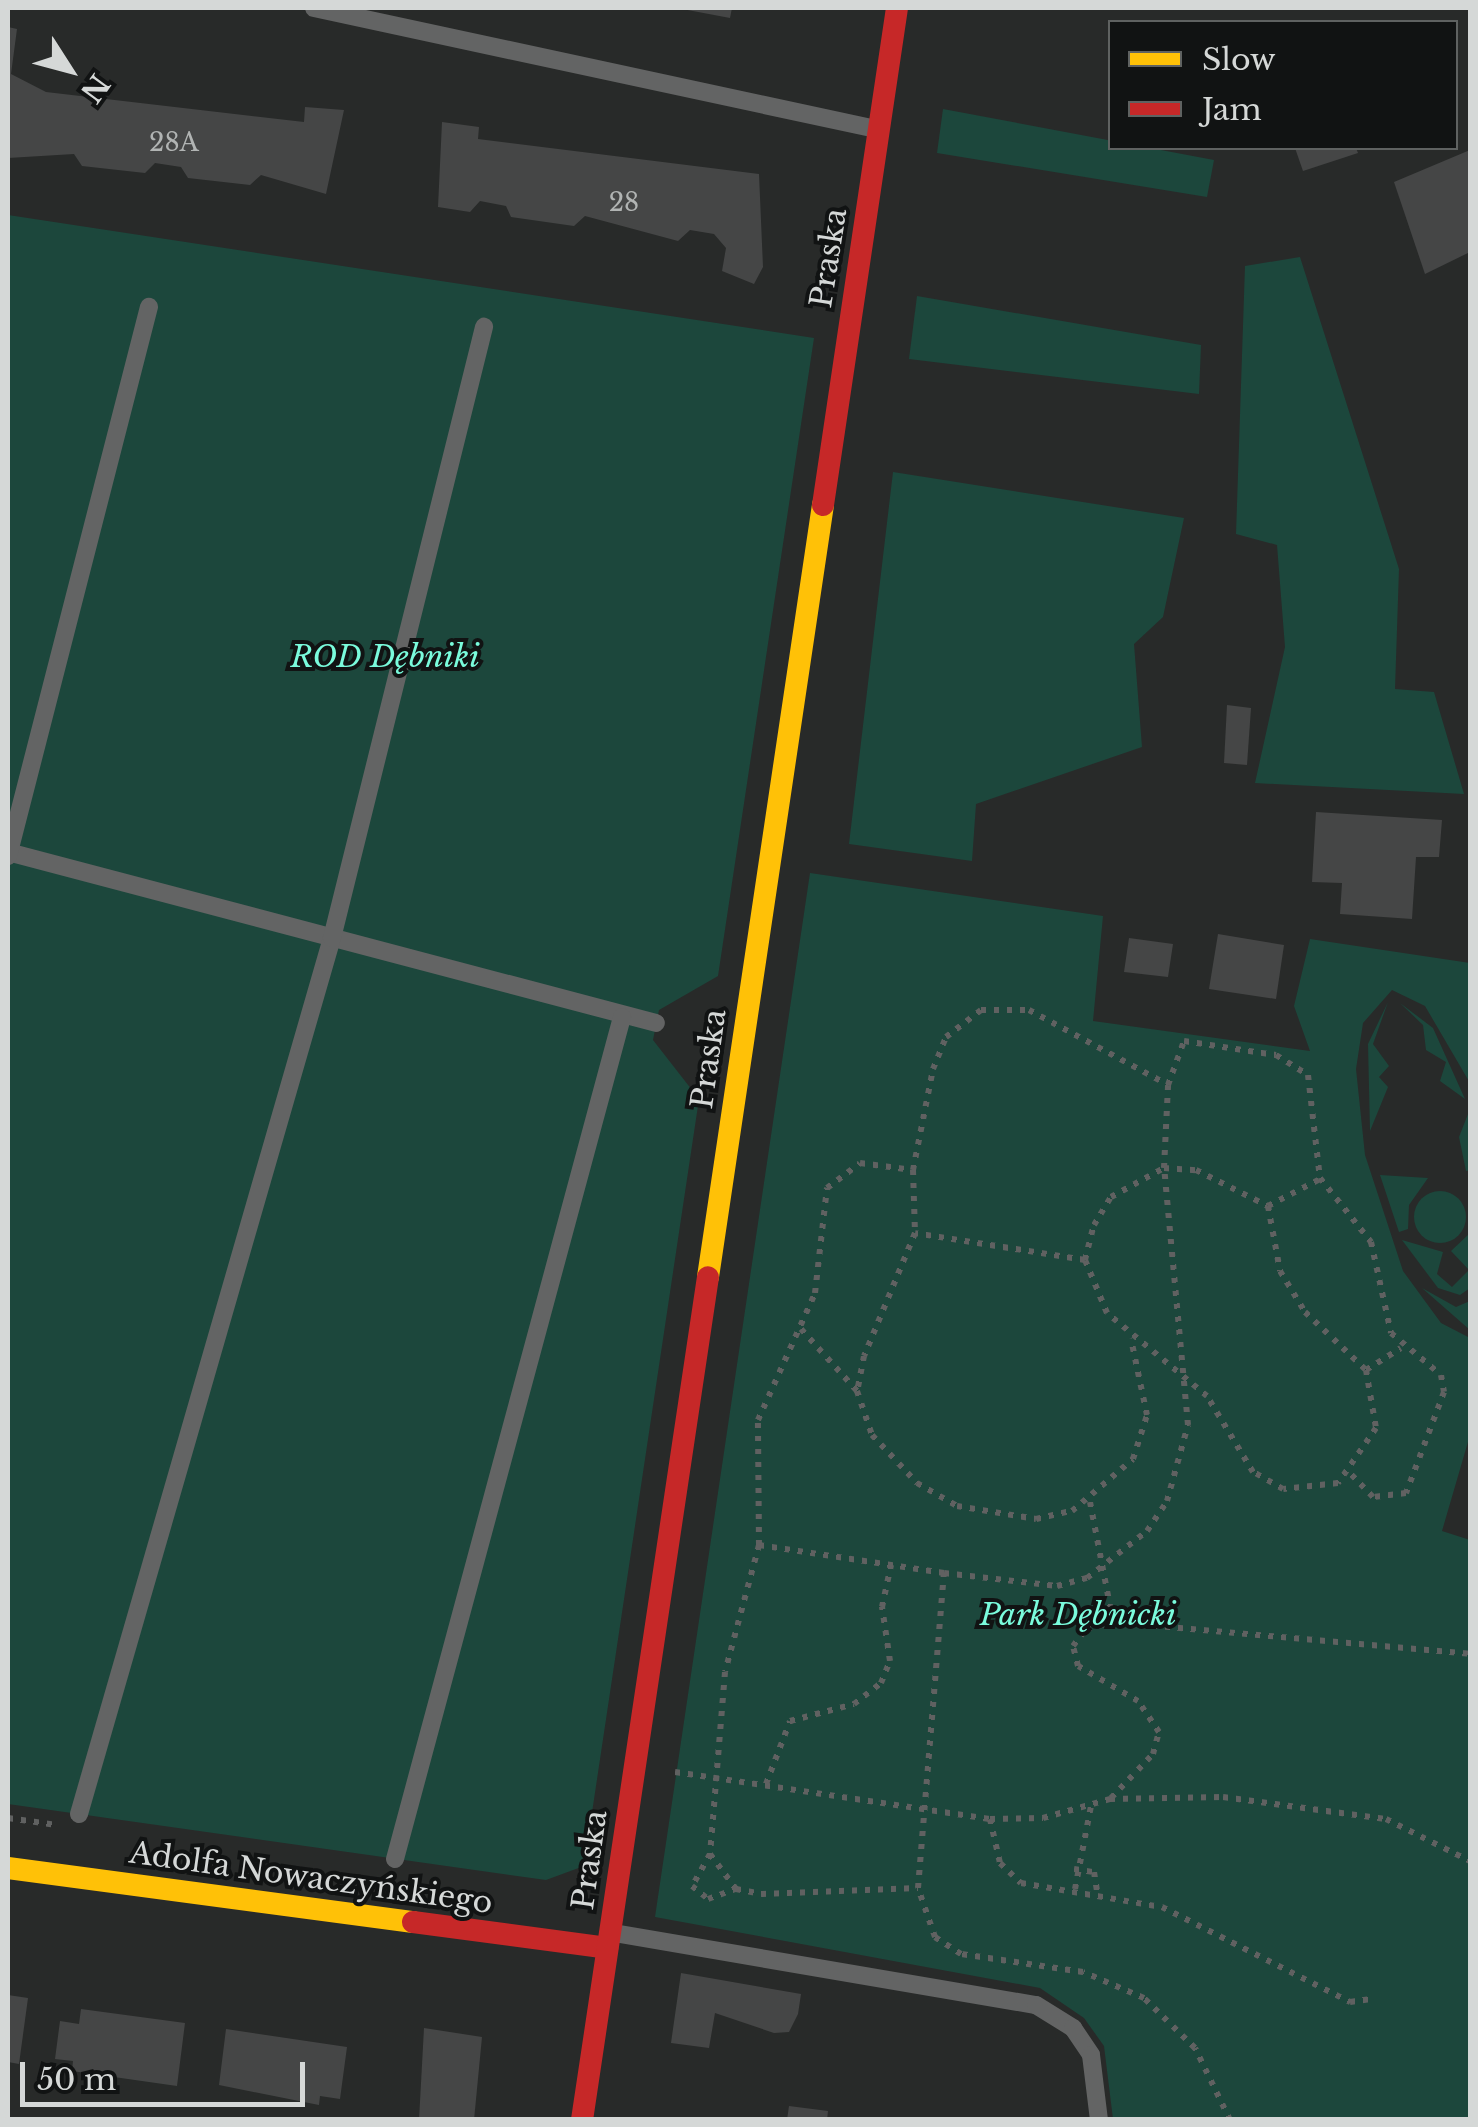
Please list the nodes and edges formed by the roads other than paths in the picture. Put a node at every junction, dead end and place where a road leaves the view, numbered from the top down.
1 (314, 8) edge
2 (897, 8) edge
3 (879, 130) junction
4 (150, 307) dead end
5 (484, 328) dead end
6 (8, 853) edge
7 (332, 938) junction
8 (622, 1017) junction
9 (656, 1023) dead end
10 (79, 1814) dead end
11 (394, 1859) dead end
12 (8, 1868) edge
13 (608, 1940) junction
14 (582, 2120) edge
15 (1099, 2120) edge

1 - 3 lane
2 - 3 street, Praska
3 - 13 street, Praska
4 - 6 lane
5 - 7 lane
6 - 7 lane
7 - 8 lane
7 - 10 lane
8 - 9 lane
8 - 11 lane
12 - 13 street, Adolfa Nowaczyńskiego
13 - 14 street, Praska
13 - 15 lane

